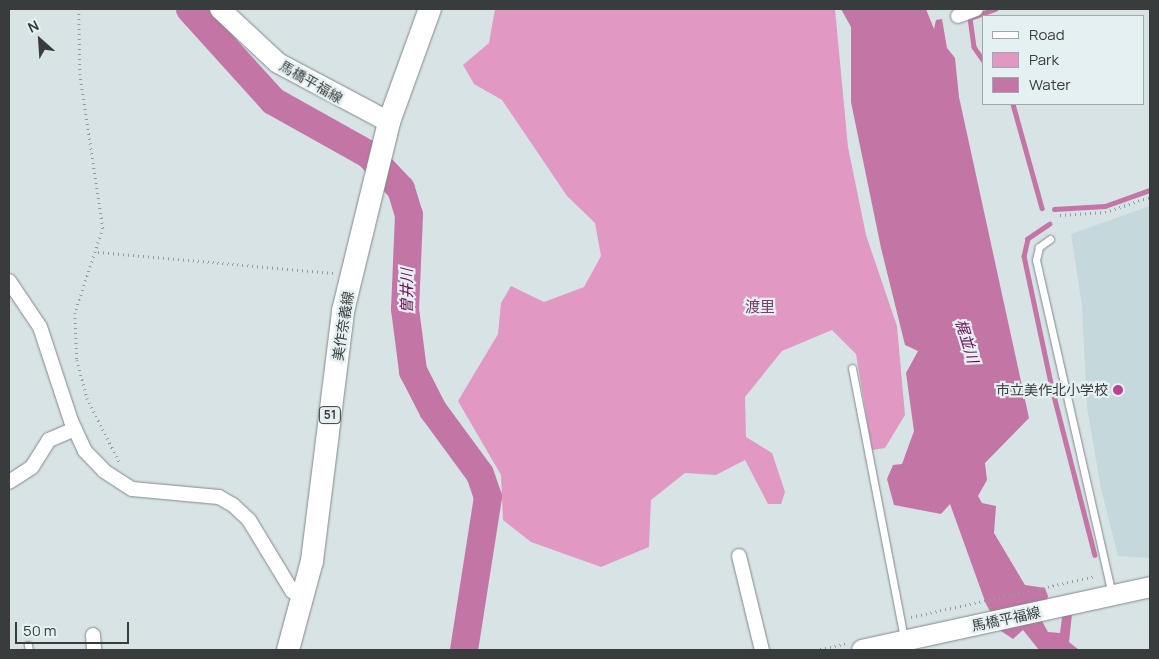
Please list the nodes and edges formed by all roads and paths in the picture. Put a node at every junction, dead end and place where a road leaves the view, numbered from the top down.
1 (79, 9) edge
2 (220, 9) edge
3 (430, 9) edge
4 (976, 9) edge
5 (958, 16) dead end
6 (389, 122) junction
7 (1150, 198) edge
8 (1060, 215) dead end
9 (1050, 239) dead end
10 (98, 252) junction
11 (352, 276) junction
12 (9, 281) edge
13 (852, 368) dead end
14 (75, 429) junction
15 (9, 482) edge
16 (132, 489) junction
17 (739, 556) dead end
18 (1100, 575) dead end
19 (1150, 587) edge
20 (1110, 596) junction
21 (302, 598) junction
22 (907, 618) dead end
23 (93, 635) dead end
24 (908, 640) junction
25 (94, 650) edge
26 (288, 650) edge
27 (762, 650) edge
28 (862, 650) edge

1 - 10 path
2 - 6 main road, 馬橋平福線
3 - 6 main road, 美作奈義線 / 51
4 - 5 street
6 - 11 main road, 美作奈義線 / 51
7 - 8 path
9 - 20 lane
10 - 11 path
10 - 16 path
11 - 21 main road, 美作奈義線 / 51
12 - 14 street
13 - 24 lane
14 - 15 street
14 - 16 street
16 - 21 street
17 - 27 street
18 - 22 path
19 - 20 main road, 馬橋平福線
20 - 24 main road, 馬橋平福線
21 - 26 main road, 美作奈義線 / 51
23 - 25 street
24 - 28 main road, 馬橋平福線

